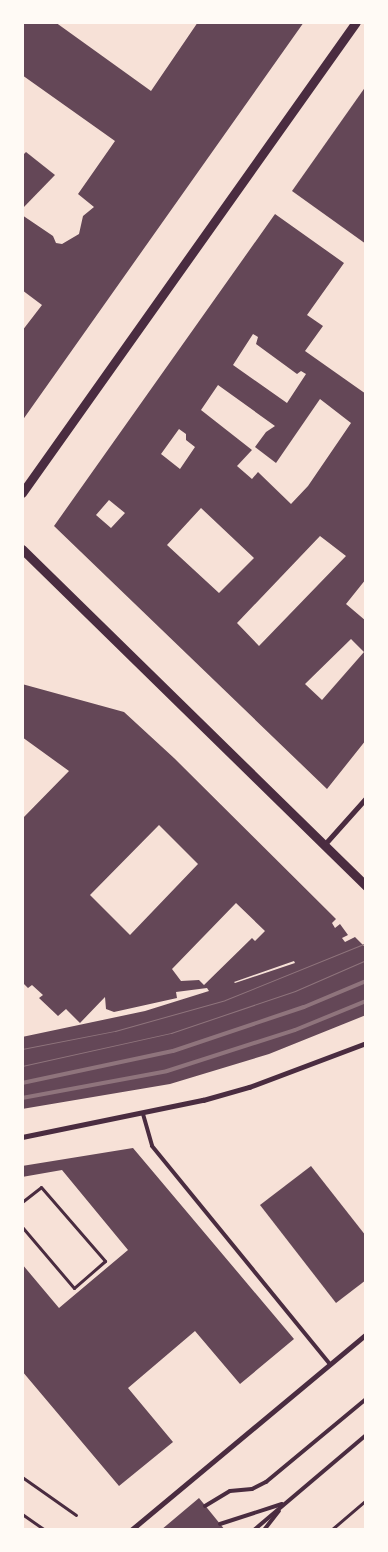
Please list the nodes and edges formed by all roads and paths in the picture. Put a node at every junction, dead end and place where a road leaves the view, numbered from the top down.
1 (356, 22) edge
2 (22, 493) edge
3 (22, 549) edge
4 (366, 798) edge
5 (324, 845) junction
6 (366, 886) edge
7 (366, 1043) edge
8 (143, 1114) junction
9 (22, 1137) edge
10 (22, 1202) edge
11 (22, 1227) edge
12 (366, 1334) edge
13 (330, 1364) junction
14 (366, 1399) edge
15 (366, 1435) edge
16 (22, 1477) edge
17 (366, 1500) edge
18 (285, 1503) junction
19 (205, 1506) dead end
20 (22, 1514) edge
21 (76, 1515) dead end
22 (220, 1524) dead end
23 (45, 1530) edge
24 (131, 1530) edge
25 (254, 1530) edge
26 (264, 1530) edge
27 (331, 1530) edge

1 - 2 street
3 - 5 street
4 - 5 street
5 - 6 street
7 - 8 street
8 - 9 street
8 - 13 lane
10 - 11 path
12 - 13 street
13 - 24 street
14 - 19 lane
15 - 18 lane
16 - 21 path
17 - 27 path
18 - 22 lane
18 - 25 lane
18 - 26 lane
20 - 23 path

